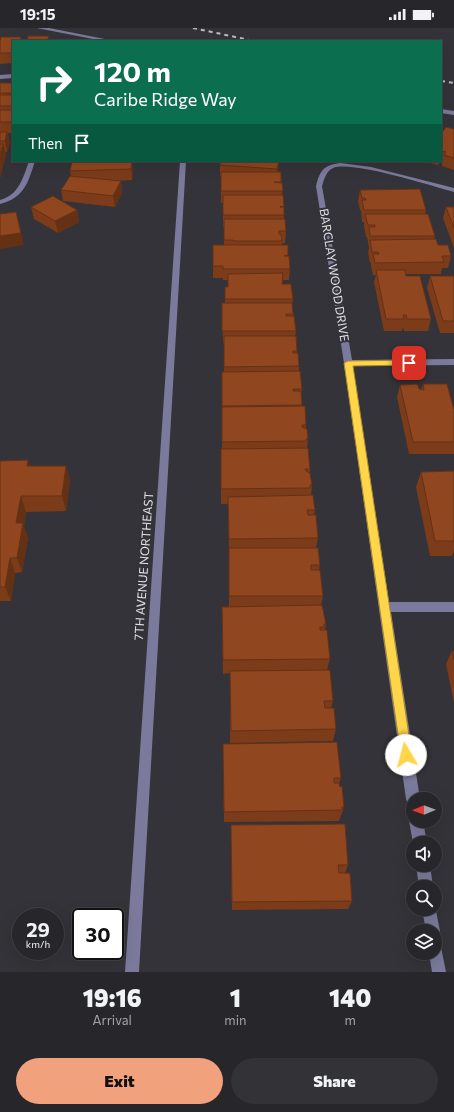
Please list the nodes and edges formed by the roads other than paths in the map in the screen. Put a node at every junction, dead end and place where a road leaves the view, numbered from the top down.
1 (40, 28) edge
2 (106, 40) edge
3 (12, 76) edge
4 (0, 77) edge
5 (442, 110) edge
6 (454, 113) edge
7 (32, 162) edge
8 (183, 162) edge
9 (454, 190) edge
10 (0, 202) edge
11 (454, 362) edge
12 (348, 363) junction
13 (384, 607) junction
14 (454, 607) edge
15 (412, 792) edge
16 (437, 960) edge
17 (132, 972) edge
18 (439, 972) edge

1 - 2 street
3 - 4 street
5 - 6 street
7 - 10 street
8 - 17 street, 7TH AVENUE NORTHEAST
9 - 12 street, BARCLAY WOOD DRIVE
11 - 12 street
12 - 13 street, BARCLAY WOOD DRIVE
13 - 14 street
13 - 15 street, BARCLAY WOOD DRIVE
16 - 18 street

